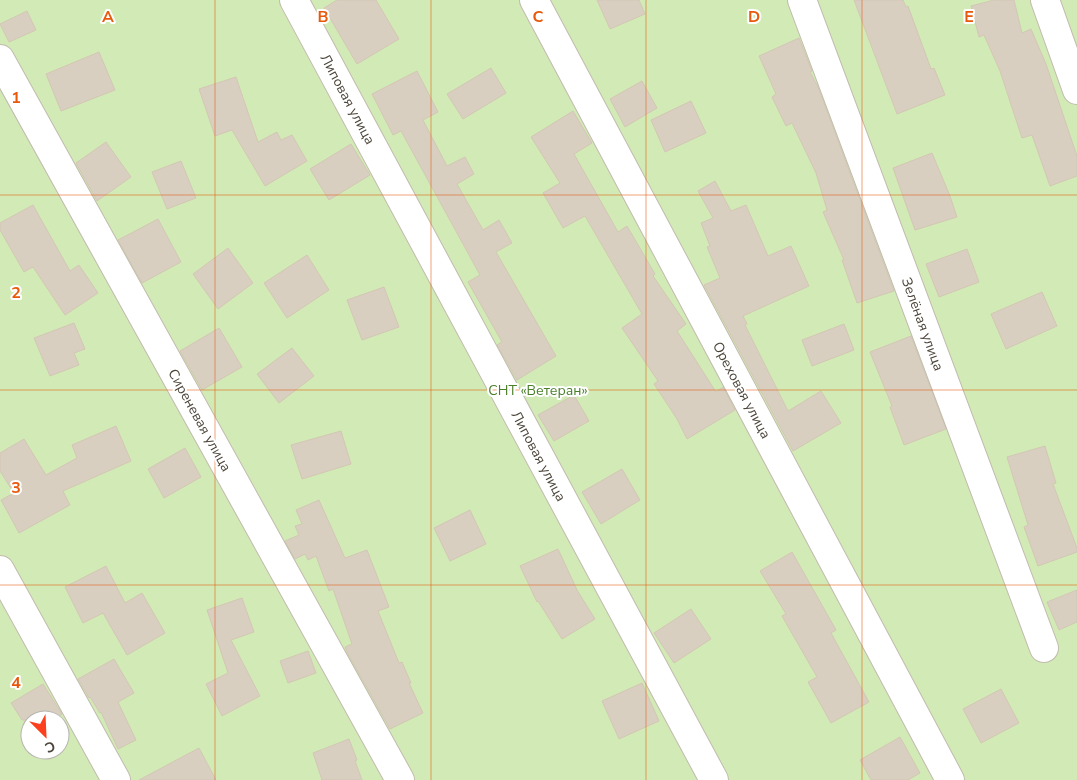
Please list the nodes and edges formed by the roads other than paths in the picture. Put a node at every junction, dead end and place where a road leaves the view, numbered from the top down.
1 (294, 0) edge
2 (534, 0) edge
3 (802, 0) edge
4 (1044, 0) edge
5 (0, 59) edge
6 (1077, 90) edge
7 (0, 570) edge
8 (1044, 648) dead end
9 (116, 780) edge
10 (400, 780) edge
11 (714, 780) edge
12 (950, 780) edge

1 - 11 street, Липовая улица
2 - 12 street, Ореховая улица
3 - 8 street, Зелёная улица
4 - 6 street
5 - 10 street, Сиреневая улица
7 - 9 street

